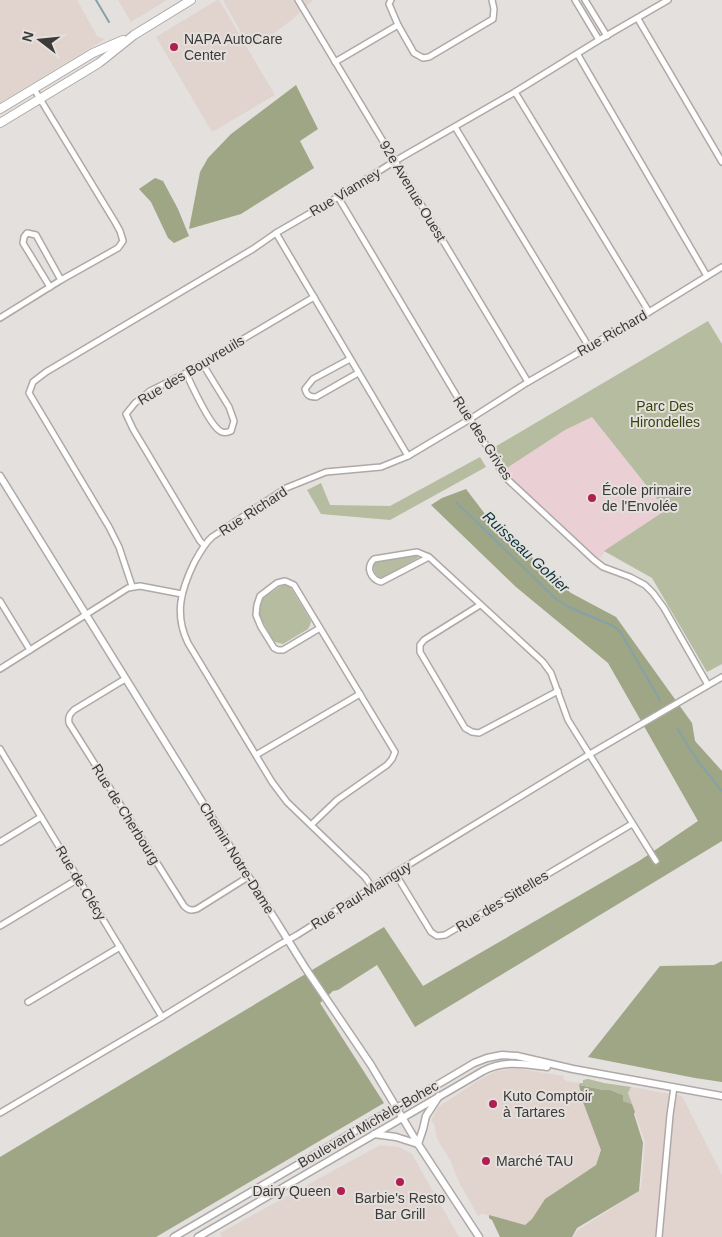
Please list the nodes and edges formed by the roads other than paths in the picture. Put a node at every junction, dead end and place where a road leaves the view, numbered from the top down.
1 (191, 0) edge
2 (298, 0) edge
3 (390, 0) edge
4 (492, 0) edge
5 (575, 0) edge
6 (586, 0) edge
7 (668, 0) edge
8 (638, 18) junction
9 (398, 25) junction
10 (134, 35) junction
11 (607, 36) junction
12 (599, 40) junction
13 (578, 54) junction
14 (335, 62) junction
15 (34, 89) junction
16 (516, 92) junction
17 (40, 99) junction
18 (0, 109) edge
19 (0, 124) edge
20 (455, 127) junction
21 (395, 161) junction
22 (722, 162) edge
23 (338, 197) junction
24 (276, 233) junction
25 (722, 267) edge
26 (707, 276) junction
27 (61, 280) junction
28 (50, 287) junction
29 (314, 298) junction
30 (649, 312) junction
31 (0, 318) edge
32 (588, 347) junction
33 (350, 359) junction
34 (202, 363) junction
35 (186, 373) junction
36 (358, 373) junction
37 (528, 382) junction
38 (470, 419) junction
39 (408, 456) junction
40 (0, 476) edge
41 (204, 545) junction
42 (429, 557) junction
43 (132, 586) junction
44 (182, 594) junction
45 (0, 601) edge
46 (480, 604) junction
47 (86, 614) junction
48 (320, 628) junction
49 (30, 650) junction
50 (0, 668) edge
51 (722, 678) edge
52 (126, 679) junction
53 (708, 685) junction
54 (558, 691) junction
55 (360, 694) junction
56 (0, 749) edge
57 (590, 754) junction
58 (2, 756) edge
59 (256, 756) junction
60 (41, 817) junction
61 (632, 824) junction
62 (310, 825) junction
63 (0, 842) edge
64 (656, 861) dead end
65 (395, 873) junction
66 (248, 877) junction
67 (78, 879) junction
68 (372, 888) junction
69 (0, 926) edge
70 (288, 940) junction
71 (120, 947) junction
72 (28, 1002) dead end
73 (162, 1017) junction
74 (573, 1069) junction
75 (674, 1087) junction
76 (440, 1095) junction
77 (722, 1096) edge
78 (396, 1108) junction
79 (0, 1112) edge
80 (402, 1117) junction
81 (374, 1134) junction
82 (418, 1144) junction
83 (174, 1237) edge
84 (198, 1237) edge
85 (479, 1237) edge
86 (659, 1237) edge

1 - 10 main road
2 - 14 street, 92e Avenue Ouest
3 - 9 street
4 - 9 street
5 - 12 street
6 - 11 street
7 - 8 street, Rue Vianney
8 - 11 street, Rue Vianney
8 - 22 street
9 - 14 street
10 - 15 main road
10 - 17 main road
11 - 12 street, Rue Vianney
12 - 13 street, Rue Vianney
13 - 16 street, Rue Vianney
13 - 26 street
14 - 21 street, 92e Avenue Ouest
15 - 17 street
15 - 18 main road
16 - 20 street, Rue Vianney
16 - 30 street
17 - 19 main road
17 - 27 street
20 - 21 street, Rue Vianney
20 - 32 street
21 - 23 street, Rue Vianney
21 - 37 street, 92e Avenue Ouest
23 - 24 street, Rue Vianney
23 - 38 street, Rue des Grives
24 - 29 street
24 - 43 street, Rue Vianney
25 - 26 street, Rue Richard
26 - 30 street, Rue Richard
27 - 28 street
27 - 28 street
28 - 31 street
29 - 33 street
29 - 34 street, Rue des Bouvreuils
30 - 32 street, Rue Richard
32 - 37 street, Rue Richard
33 - 36 street
33 - 36 street
34 - 35 street, Rue des Bouvreuils
34 - 35 street
35 - 41 street, Rue des Bouvreuils
36 - 39 street
37 - 38 street, Rue Richard
38 - 39 street, Rue Richard
38 - 53 street, Rue des Grives
39 - 41 street, Rue Richard
40 - 47 street, Chemin Notre-Dame
41 - 44 street, Rue Richard
42 - 42 street
42 - 46 street
43 - 44 street
43 - 47 street
44 - 59 street, Rue Richard
45 - 49 street
46 - 54 street
46 - 54 street
47 - 49 street
47 - 52 street, Chemin Notre-Dame
48 - 48 street
48 - 55 street
49 - 50 street
51 - 53 street, Rue Paul-Mainguy
52 - 66 street, Chemin Notre-Dame
52 - 66 street, Rue de Cherbourg
53 - 57 street, Rue Paul-Mainguy
54 - 57 street
55 - 59 street
55 - 62 street
56 - 58 street, Rue de Clécy
57 - 61 street
57 - 65 street, Rue Paul-Mainguy
58 - 60 street, Rue de Clécy
59 - 62 street, Rue Richard
60 - 63 street
60 - 67 street, Rue de Clécy
61 - 64 street
61 - 65 street, Rue des Sittelles
62 - 68 street, Rue Richard
65 - 68 street, Rue Paul-Mainguy
66 - 70 street, Chemin Notre-Dame
67 - 69 street
67 - 71 street, Rue de Clécy
68 - 70 street, Rue Paul-Mainguy
70 - 73 street, Rue Paul-Mainguy
70 - 78 street, Chemin Notre-Dame
71 - 72 street
71 - 73 street, Rue de Clécy
73 - 79 street, Rue Paul-Mainguy
74 - 75 street, Boulevard Michèle-Bohec
74 - 76 street, Boulevard Michèle-Bohec
74 - 78 street, Boulevard Michèle-Bohec
75 - 77 street, Boulevard Michèle-Bohec
75 - 86 street
76 - 80 street, Boulevard Michèle-Bohec
76 - 82 street
78 - 80 street, Chemin Notre-Dame
78 - 83 street, Boulevard Michèle-Bohec
80 - 81 street, Boulevard Michèle-Bohec
80 - 82 street, Chemin Notre-Dame
81 - 82 street
81 - 84 street, Boulevard Michèle-Bohec
82 - 85 street, Chemin Notre-Dame

